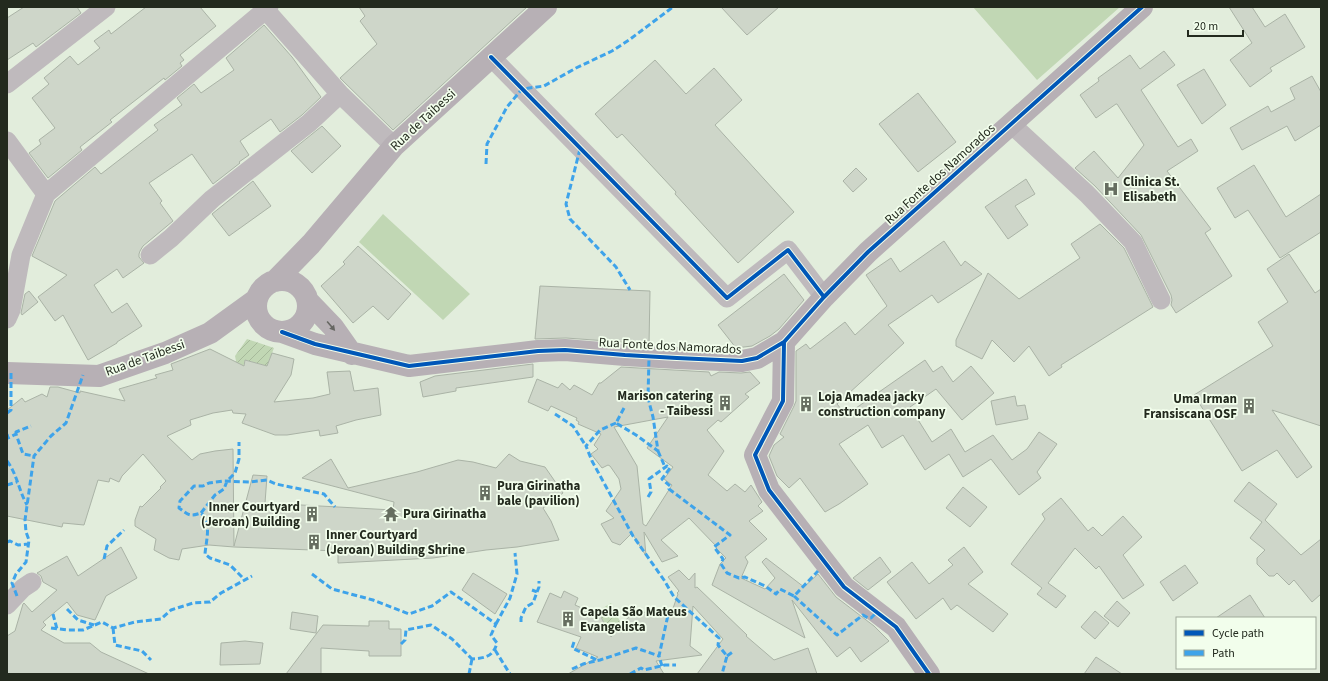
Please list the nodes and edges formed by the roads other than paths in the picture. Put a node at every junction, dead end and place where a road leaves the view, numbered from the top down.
1 (106, 7) edge
2 (546, 7) edge
3 (1142, 7) edge
4 (266, 8) edge
5 (490, 57) junction
6 (7, 84) edge
7 (340, 94) junction
8 (1011, 124) junction
9 (7, 142) edge
10 (394, 146) junction
11 (46, 194) junction
12 (311, 244) junction
13 (150, 255) dead end
14 (275, 281) junction
15 (306, 297) junction
16 (824, 297) junction
17 (257, 299) junction
18 (1161, 300) dead end
19 (7, 319) edge
20 (273, 328) junction
21 (210, 333) junction
22 (784, 342) junction
23 (352, 354) junction
24 (7, 373) edge
25 (32, 582) dead end
26 (7, 605) edge
27 (929, 674) edge

1 - 6 street
2 - 5 street, Rua de Taibessi
3 - 8 street, Rua Fonte dos Namorados
4 - 7 street
4 - 11 street
5 - 10 street, Rua de Taibessi
5 - 16 street
7 - 10 street
7 - 13 street
8 - 16 street, Rua Fonte dos Namorados
8 - 18 street
9 - 11 street
10 - 12 street, Rua de Taibessi
11 - 19 street
12 - 14 street, Rua de Taibessi
12 - 15 street
14 - 15 street
14 - 17 street
15 - 20 street
15 -> 23 street
16 - 22 street, Rua Fonte dos Namorados
17 - 20 street
17 - 21 street, Rua de Taibessi
20 - 21 street, Rua de Taibessi
20 - 23 street, Rua Fonte dos Namorados
21 - 24 street, Rua de Taibessi
22 - 23 street, Rua Fonte dos Namorados
22 - 27 street
25 - 26 street

